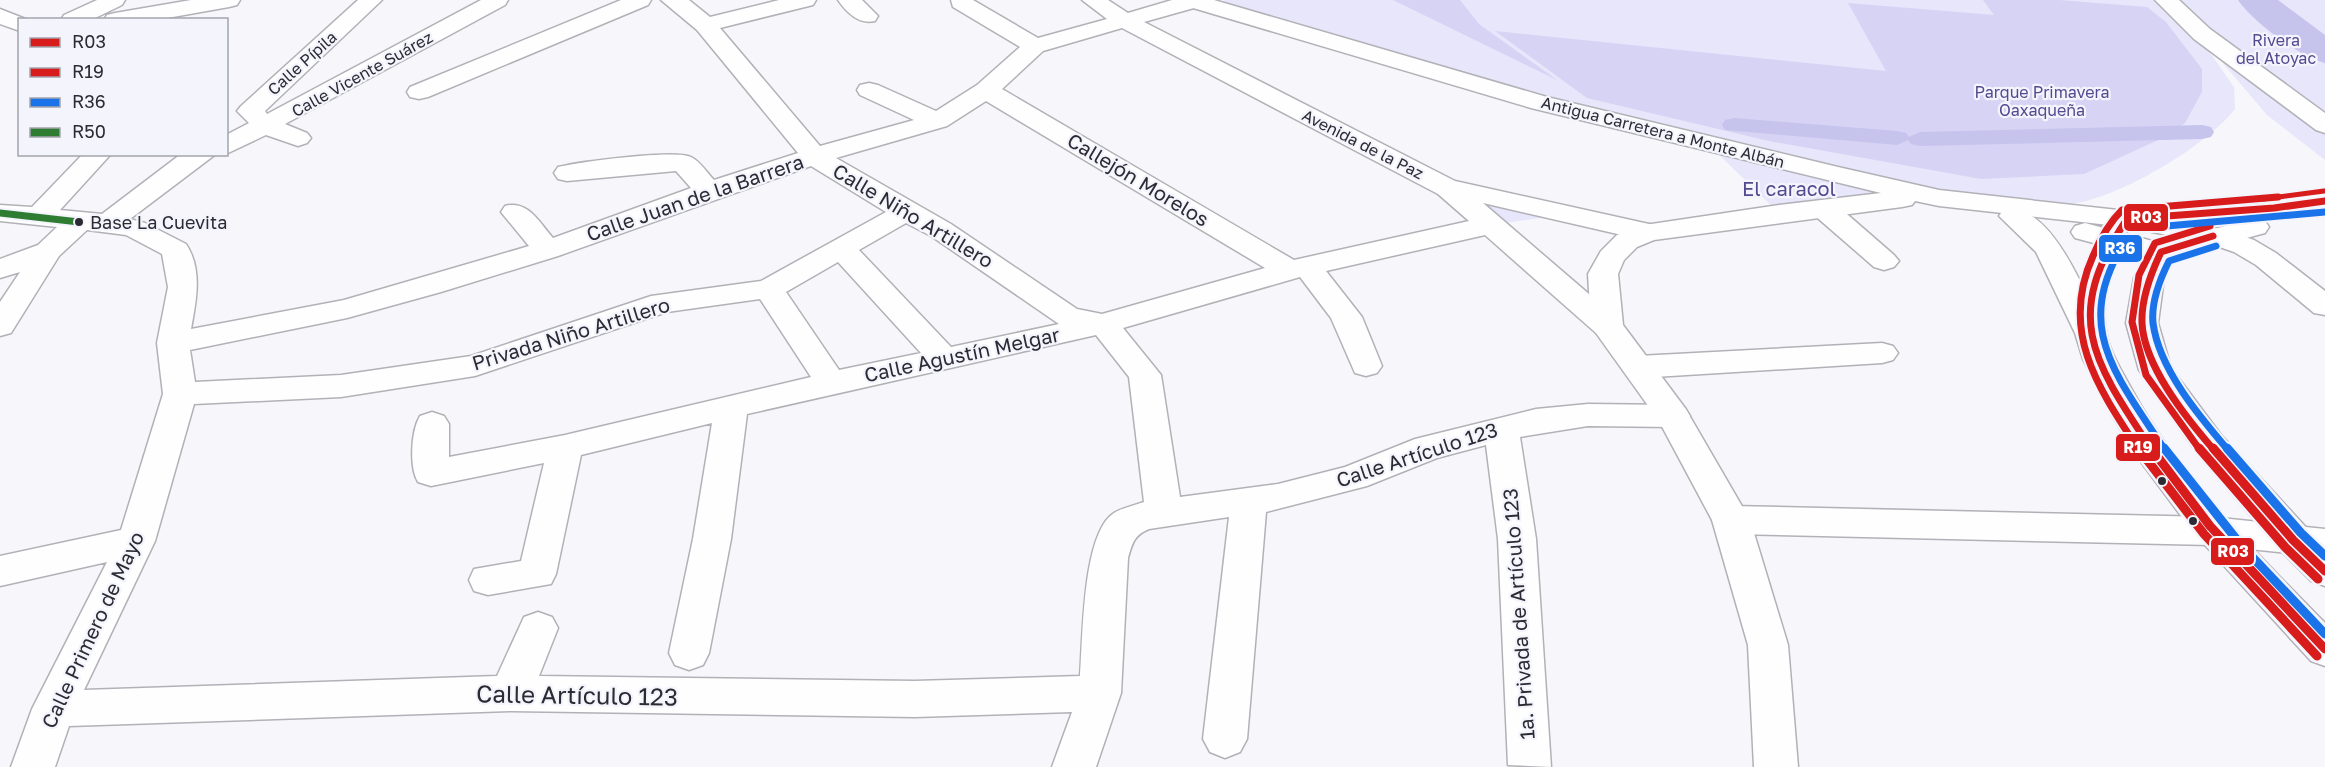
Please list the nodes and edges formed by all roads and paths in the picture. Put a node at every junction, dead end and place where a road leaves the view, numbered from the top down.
1 (114, 0) edge
2 (230, 0) edge
3 (371, 0) edge
4 (497, 0) edge
5 (640, 0) edge
6 (672, 0) edge
7 (805, 0) edge
8 (849, 0) edge
9 (1093, 0) edge
10 (1192, 0) edge
11 (2166, 0) edge
12 (961, 2) dead end
13 (0, 16) edge
14 (867, 16) dead end
15 (76, 18) edge
16 (126, 18) edge
17 (216, 18) edge
18 (1127, 21) junction
19 (18, 23) edge
20 (705, 25) junction
21 (1035, 46) junction
22 (869, 90) dead end
23 (986, 90) junction
24 (418, 92) dead end
25 (247, 117) edge
26 (938, 122) junction
27 (2325, 124) edge
28 (298, 138) dead end
29 (228, 143) edge
30 (96, 156) edge
31 (198, 156) edge
32 (814, 156) junction
33 (567, 173) dead end
34 (1448, 188) junction
35 (709, 191) junction
36 (1939, 198) junction
37 (2325, 201) edge
38 (1823, 208) junction
39 (515, 212) dead end
40 (906, 212) junction
41 (0, 213) edge
42 (2281, 214) junction
43 (2325, 214) edge
44 (40, 215) junction
45 (2013, 216) junction
46 (94, 222) junction
47 (1490, 225) junction
48 (2119, 229) junction
49 (1648, 232) junction
50 (0, 236) edge
51 (2215, 236) junction
52 (48, 250) junction
53 (548, 250) junction
54 (843, 250) junction
55 (2161, 252) junction
56 (1884, 261) dead end
57 (1299, 268) junction
58 (0, 269) edge
59 (769, 289) junction
60 (2325, 306) edge
61 (1103, 324) junction
62 (0, 326) edge
63 (1607, 326) junction
64 (2090, 337) junction
65 (173, 343) junction
66 (1882, 353) dead end
67 (944, 358) junction
68 (1366, 366) dead end
69 (1638, 367) junction
70 (831, 383) junction
71 (180, 394) junction
72 (731, 410) junction
73 (1673, 416) junction
74 (432, 424) dead end
75 (1501, 428) junction
76 (565, 447) junction
77 (1249, 502) junction
78 (1164, 512) junction
79 (1731, 520) junction
80 (2211, 531) junction
81 (136, 541) junction
82 (2309, 542) edge
83 (0, 571) edge
84 (2325, 571) edge
85 (488, 580) dead end
86 (538, 628) dead end
87 (2325, 649) edge
88 (689, 653) dead end
89 (511, 693) junction
90 (1101, 693) junction
91 (53, 710) junction
92 (1225, 739) dead end
93 (1530, 765) dead end
94 (33, 767) edge
95 (1074, 767) edge
96 (1776, 767) edge

1 - 15 street
2 - 16 street
2 - 17 street
3 - 25 street, Calle Pípila
4 - 25 street, Calle Vicente Suárez
5 - 24 street
6 - 20 street, Calle Niño Artillero
7 - 20 street
8 - 14 street
9 - 18 street, Avenida de la Paz
10 - 18 street, Calle Juan de la Barrera
10 - 36 street, Antigua Carretera a Monte Albán
11 - 27 street
12 - 21 street
13 - 19 street
18 - 21 street, Calle Juan de la Barrera
18 - 34 street, Avenida de la Paz
20 - 32 street, Calle Niño Artillero
21 - 23 street, Calle Juan de la Barrera
22 - 26 street
23 - 26 street, Calle Juan de la Barrera
23 - 57 street, Callejón Morelos
25 - 28 street
25 - 29 street, Calle Vicente Suárez
26 - 32 street, Calle Juan de la Barrera
30 - 44 street
31 - 46 street
32 - 35 street, Calle Juan de la Barrera
32 - 40 street, Calle Niño Artillero
33 - 35 street
34 - 47 street, Avenida de la Paz
34 - 49 street
35 - 53 street, Calle Juan de la Barrera
36 - 38 street
36 - 45 street
36 - 48 street, Antigua Carretera a Monte Albán
37 - 42 street
38 - 49 street
38 - 56 street
39 - 53 street
40 - 54 street, Privada Niño Artillero
40 - 61 street, Calle Niño Artillero
41 - 44 street, Calle Primero de Mayo
42 - 43 street
42 - 48 street
42 - 51 street
44 - 46 street, Calle Primero de Mayo
45 - 48 street
45 - 64 street
46 - 50 street
46 - 52 street
46 - 65 street, Calle Primero de Mayo
47 - 57 street, Calle Agustín Melgar
47 - 63 street, Avenida de la Paz
48 - 51 street, Antigua Carretera a Monte Albán
48 - 55 street
48 - 64 street
49 - 63 street
51 - 55 street
51 - 60 street, Antigua Carretera a Monte Albán
52 - 58 street
52 - 62 street
53 - 65 street, Calle Juan de la Barrera
54 - 59 street, Privada Niño Artillero
54 - 67 street
55 - 82 street
57 - 61 street, Calle Agustín Melgar
57 - 68 street
59 - 70 street
59 - 71 street, Privada Niño Artillero
61 - 67 street, Calle Agustín Melgar
61 - 78 street
63 - 69 street, Avenida de la Paz
64 - 80 street
65 - 71 street, Calle Primero de Mayo
66 - 69 street
67 - 70 street, Calle Agustín Melgar
69 - 73 street, Avenida de la Paz
70 - 72 street, Calle Agustín Melgar
71 - 81 street, Calle Primero de Mayo
72 - 76 street, Calle Agustín Melgar
72 - 88 street
73 - 75 street, Calle Artículo 123
73 - 79 street, Avenida de la Paz
74 - 76 street, Calle Agustín Melgar
75 - 77 street, Calle Artículo 123
75 - 93 street, 1a. Privada de Artículo 123
76 - 85 street
77 - 78 street, Calle Artículo 123
77 - 92 street
78 - 90 street, Calle Artículo 123
79 - 80 street
79 - 96 street, Avenida de la Paz
80 - 82 street
80 - 87 street
81 - 83 street
81 - 91 street, Calle Primero de Mayo
82 - 84 street
86 - 89 street
89 - 90 street, Calle Artículo 123
89 - 91 street, Calle Artículo 123
90 - 95 street, Calle Artículo 123
91 - 94 street, Calle Primero de Mayo

